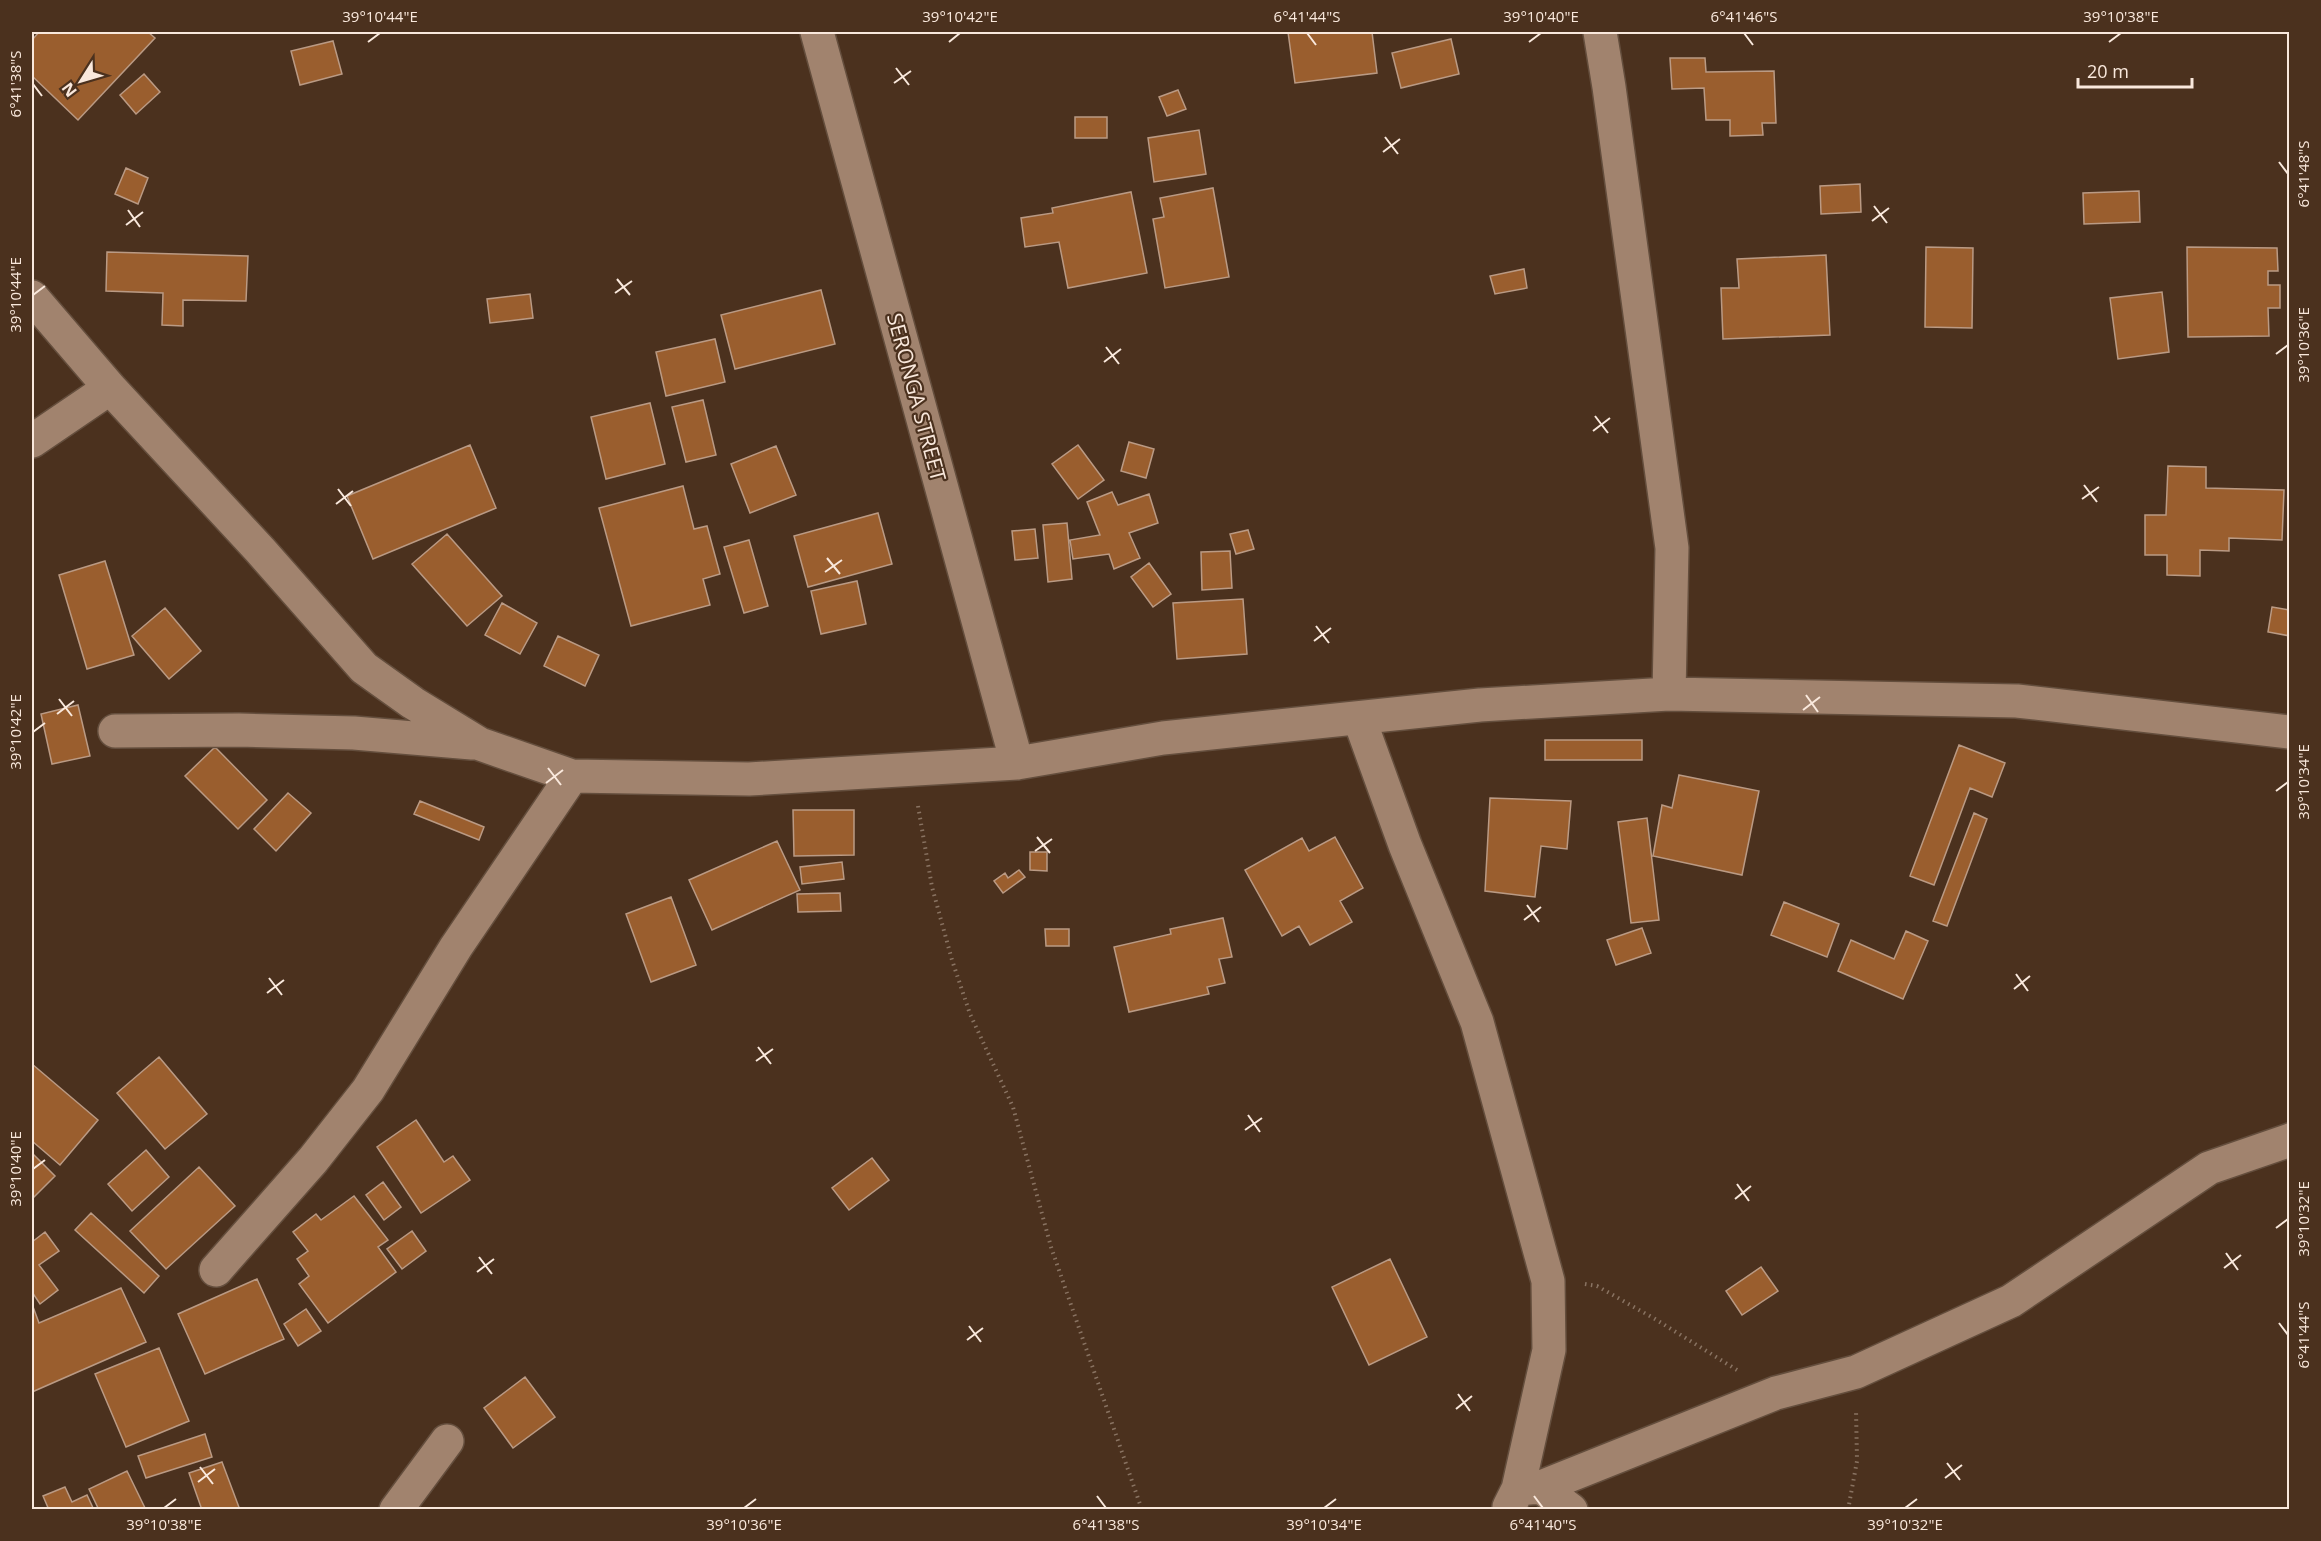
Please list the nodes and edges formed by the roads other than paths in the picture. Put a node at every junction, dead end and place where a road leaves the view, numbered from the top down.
1 (817, 32) edge
2 (1600, 32) edge
3 (32, 297) edge
4 (110, 388) junction
5 (32, 441) edge
6 (1669, 694) junction
7 (1359, 718) junction
8 (115, 731) dead end
9 (2289, 732) edge
10 (480, 744) junction
11 (1017, 762) junction
12 (572, 776) junction
13 (2289, 1140) edge
14 (216, 1270) dead end
15 (447, 1441) dead end
16 (1522, 1495) edge
17 (396, 1509) edge
18 (1571, 1509) edge

1 - 11 street, SERONGA STREET
2 - 6 street
3 - 4 street
4 - 5 street
4 - 10 street
6 - 7 street
6 - 9 street
7 - 11 street
7 - 16 street
8 - 10 street
10 - 12 street
11 - 12 street
12 - 14 street
13 - 16 street
15 - 17 street
16 - 18 street

